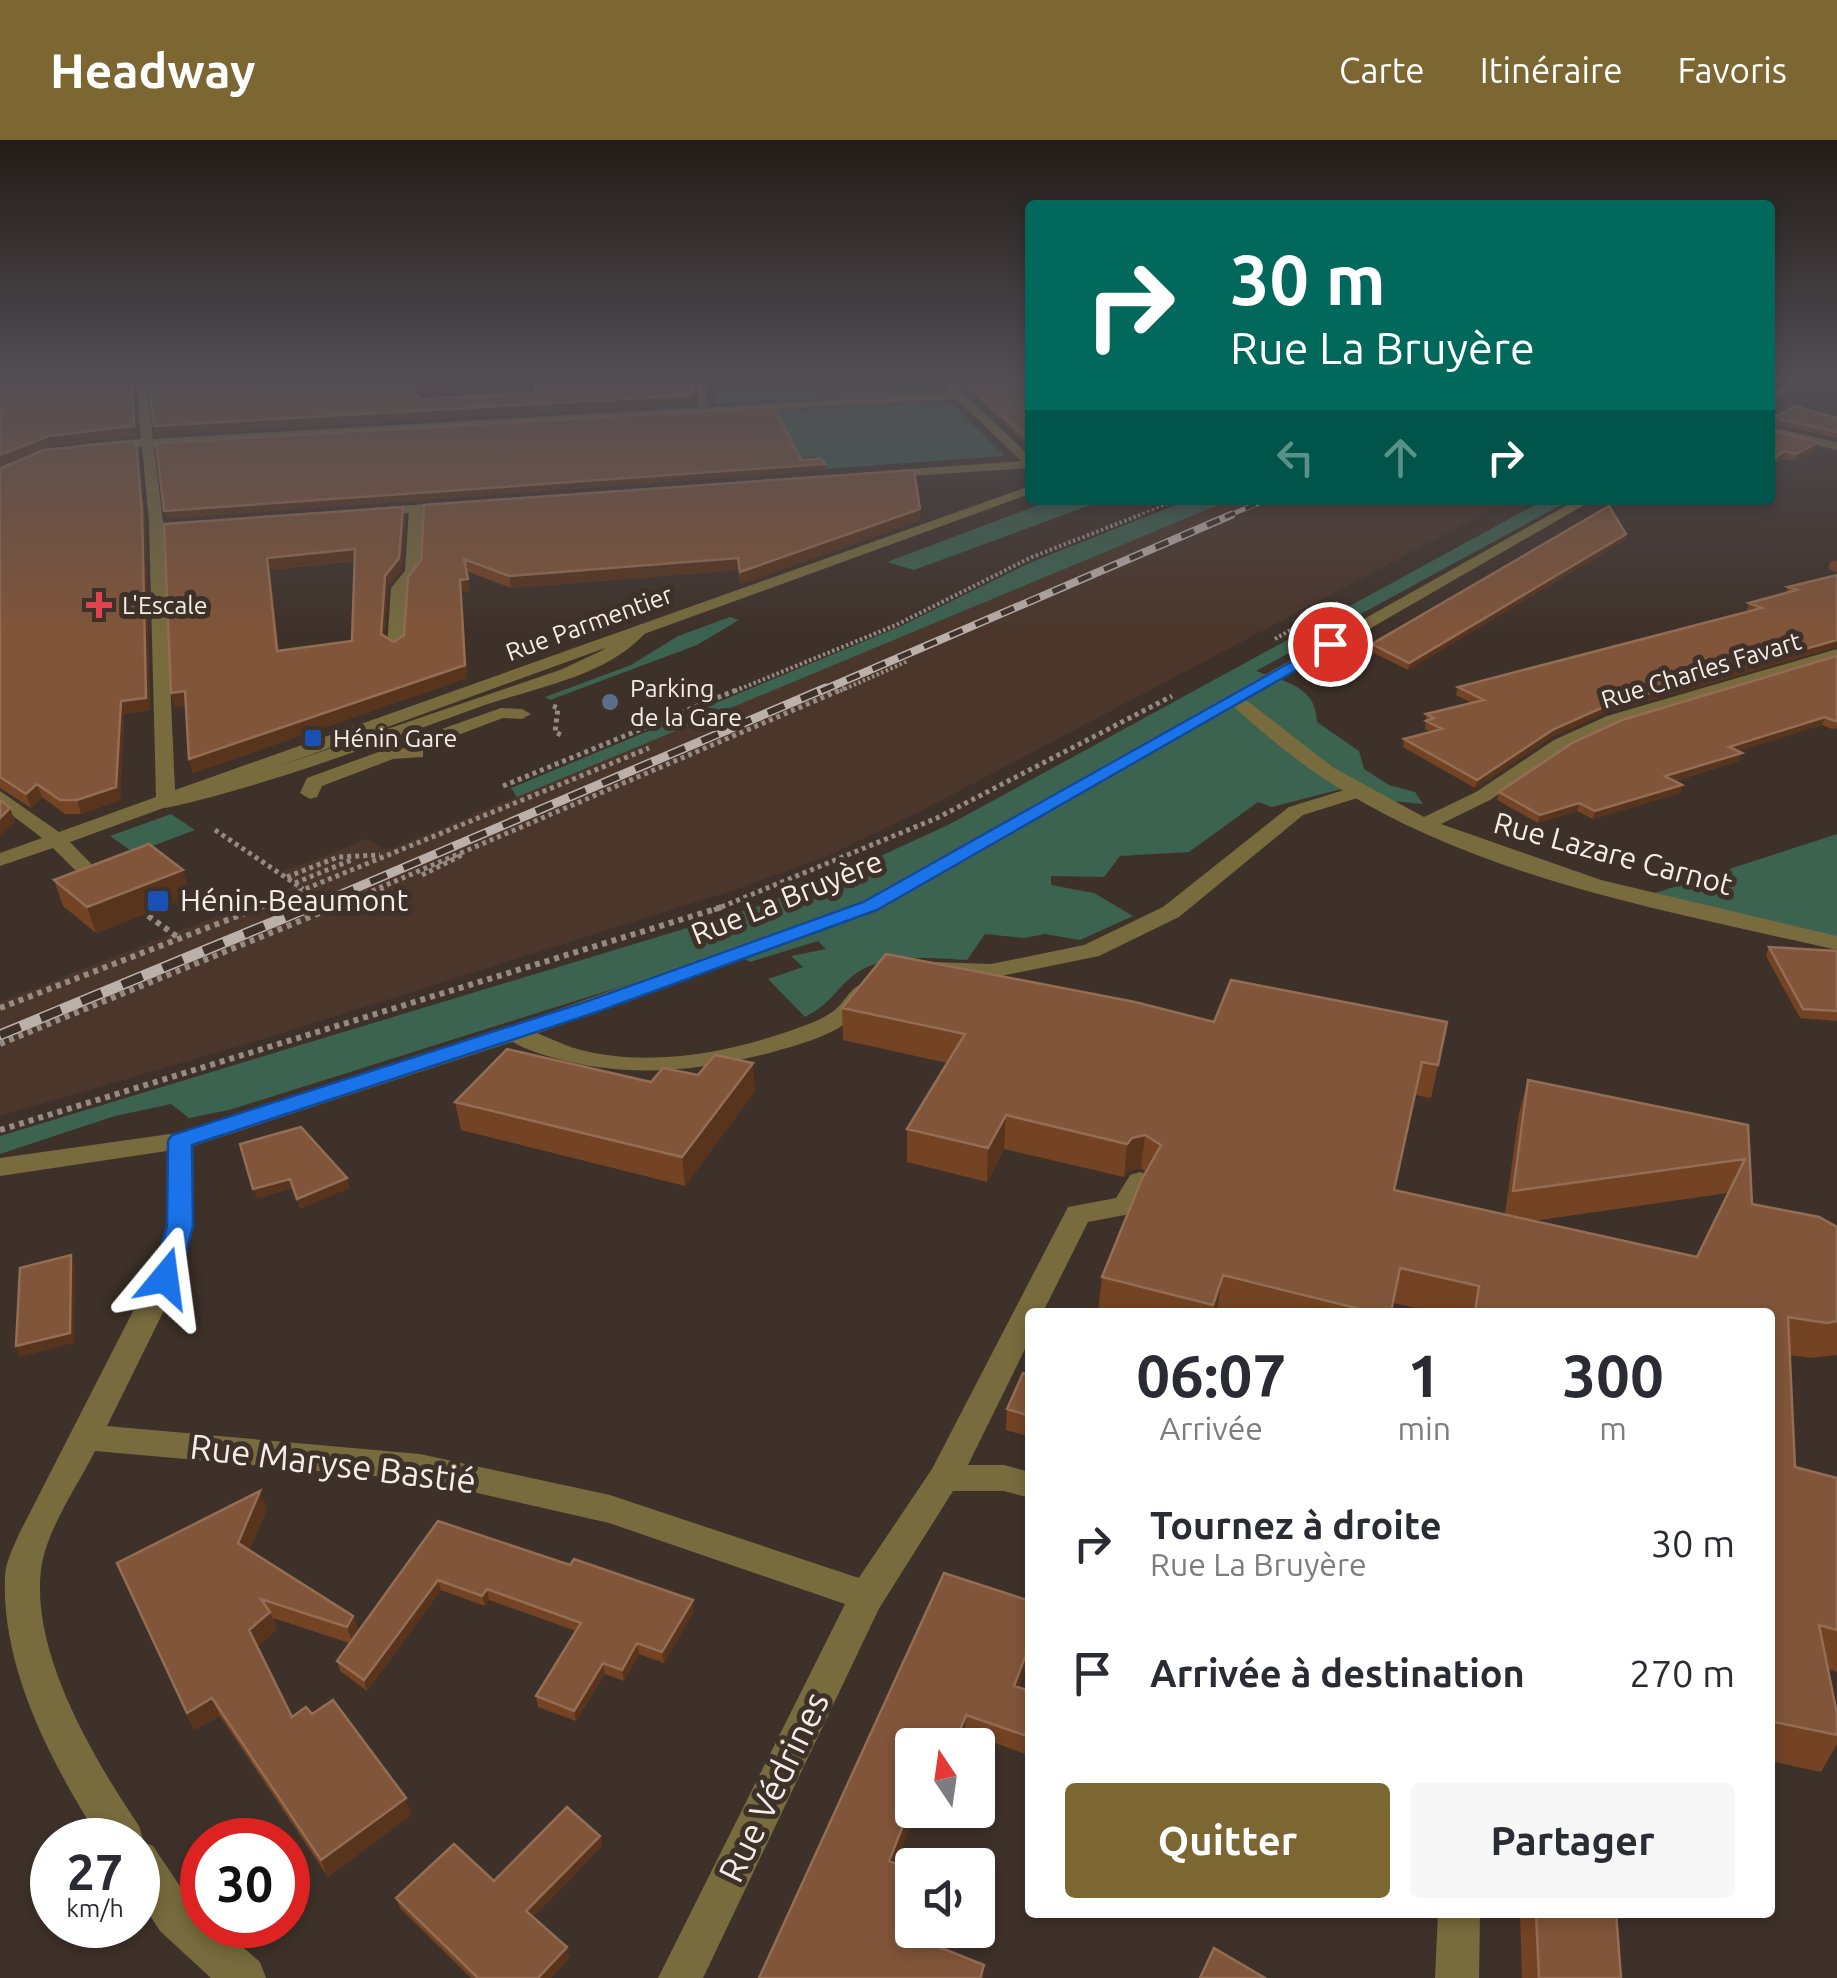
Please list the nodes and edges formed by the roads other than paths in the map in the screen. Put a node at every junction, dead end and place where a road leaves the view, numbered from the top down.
1 (149, 465) edge
2 (1019, 465) edge
3 (875, 475) edge
4 (1025, 492) edge
5 (473, 504) edge
6 (1577, 505) edge
7 (416, 508) junction
8 (360, 513) edge
9 (174, 527) edge
10 (156, 528) junction
11 (395, 647) edge
12 (1837, 654) edge
13 (1234, 698) junction
14 (522, 714) dead end
15 (440, 744) dead end
16 (416, 754) dead end
17 (1358, 792) junction
18 (310, 793) dead end
19 (0, 796) edge
20 (166, 802) junction
21 (1425, 824) junction
22 (57, 840) junction
23 (0, 860) edge
24 (92, 876) edge
25 (1837, 943) edge
26 (912, 971) edge
27 (877, 976) edge
28 (515, 1032) junction
29 (180, 1141) junction
30 (0, 1168) edge
31 (1140, 1181) edge
32 (1030, 1308) edge
33 (1025, 1318) edge
34 (83, 1437) junction
35 (944, 1478) junction
36 (1025, 1484) edge
37 (867, 1596) junction
38 (109, 1818) edge
39 (160, 1893) edge
40 (1459, 1918) edge
41 (244, 1978) edge
42 (680, 1978) edge
43 (1457, 1978) edge

1 - 10 street
2 - 3 street
4 - 20 street, Rue Parmentier
5 - 7 street
6 - 13 street, Rue La Bruyère
7 - 8 street
7 - 11 street
9 - 10 street
10 - 20 street
12 - 21 street, Rue Charles Favart
13 - 17 street, Rue Lazare Carnot
13 - 28 street, Rue La Bruyère
14 - 15 street
16 - 18 street
17 - 21 street, Rue Lazare Carnot
17 - 26 street
19 - 22 street
20 - 22 street, Rue Parmentier
21 - 25 street, Rue Lazare Carnot
22 - 23 street, Rue Parmentier
22 - 24 street
27 - 28 street
28 - 29 street, Rue La Bruyère
29 - 30 street, Rue La Bruyère
29 - 34 street
31 - 32 street, Rue Védrines
33 - 35 street, Rue Védrines
34 - 37 street, Rue Maryse Bastié
34 - 38 street
35 - 36 street
35 - 37 street, Rue Védrines
37 - 42 street, Rue Védrines
39 - 41 street
40 - 43 street

